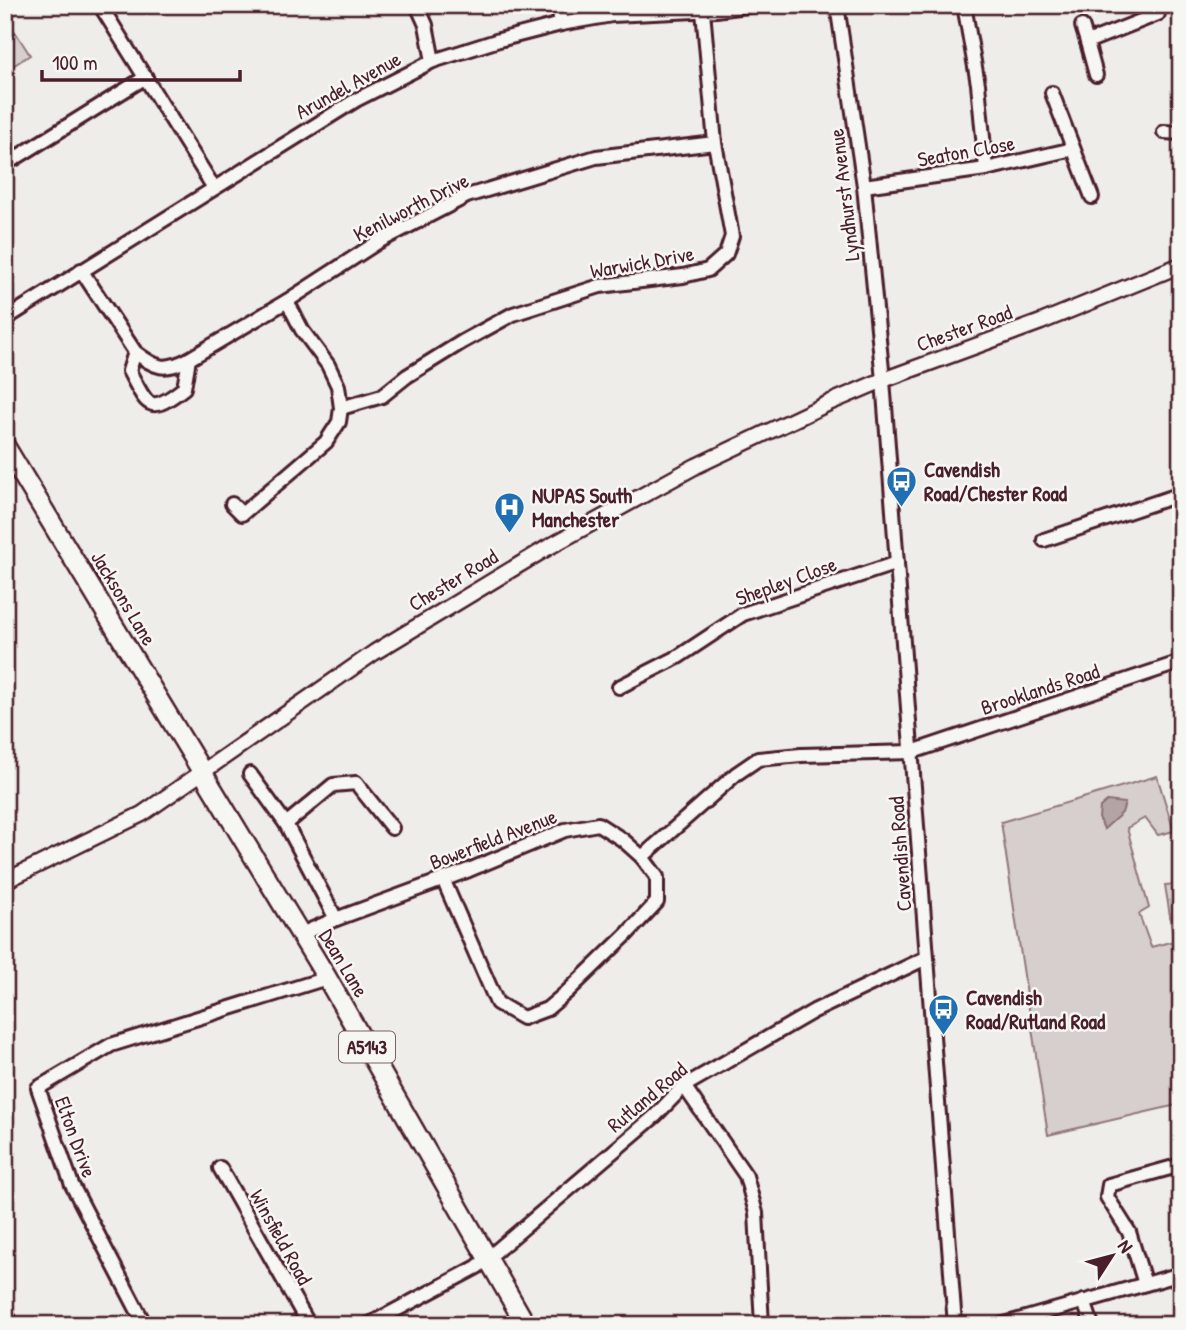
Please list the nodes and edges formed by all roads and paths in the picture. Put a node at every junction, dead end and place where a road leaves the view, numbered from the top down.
1 (100, 5) edge
2 (417, 5) edge
3 (558, 5) edge
4 (754, 5) edge
5 (837, 5) edge
6 (964, 5) edge
7 (1154, 5) edge
8 (678, 8) edge
9 (703, 11) junction
10 (561, 24) junction
11 (1082, 26) dead end
12 (1087, 42) junction
13 (433, 61) junction
14 (1096, 75) dead end
15 (146, 77) junction
16 (1052, 93) dead end
17 (1164, 132) dead end
18 (1181, 133) edge
19 (715, 143) junction
20 (5, 145) edge
21 (1073, 149) junction
22 (986, 169) junction
23 (864, 186) junction
24 (214, 188) junction
25 (1092, 197) dead end
26 (1181, 265) edge
27 (81, 270) junction
28 (287, 301) junction
29 (5, 319) edge
30 (135, 352) junction
31 (189, 359) junction
32 (883, 380) junction
33 (341, 408) junction
34 (5, 446) edge
35 (1181, 494) edge
36 (232, 504) dead end
37 (242, 514) junction
38 (250, 526) dead end
39 (1044, 540) dead end
40 (897, 563) junction
41 (1181, 662) edge
42 (619, 687) dead end
43 (912, 752) junction
44 (204, 772) junction
45 (250, 774) dead end
46 (286, 824) junction
47 (392, 828) dead end
48 (642, 857) junction
49 (443, 879) junction
50 (5, 881) edge
51 (336, 919) junction
52 (301, 934) junction
53 (926, 958) junction
54 (327, 978) junction
55 (684, 1086) junction
56 (1181, 1165) edge
57 (220, 1168) dead end
58 (488, 1258) junction
59 (1181, 1274) edge
60 (1145, 1284) junction
61 (1084, 1301) junction
62 (5, 1313) edge
63 (13, 1325) edge
64 (145, 1325) edge
65 (309, 1325) edge
66 (368, 1325) edge
67 (526, 1325) edge
68 (762, 1325) edge
69 (955, 1325) edge
70 (1001, 1325) edge
71 (1092, 1325) edge

1 - 15 street
2 - 13 street
3 - 10 street
4 - 9 street, Arundel Avenue
5 - 23 street, Lyndhurst Avenue
6 - 22 street
7 - 12 street
8 - 9 street, Arundel Avenue
8 - 10 street, Arundel Avenue
9 - 19 street, Warwick Drive
10 - 13 street, Arundel Avenue
11 - 12 street
12 - 14 street
13 - 24 street, Arundel Avenue
15 - 20 street
15 - 24 street
16 - 21 street
17 - 18 street
19 - 28 street, Kenilworth Drive
19 - 33 street, Warwick Drive
21 - 22 street, Seaton Close
21 - 25 street
22 - 23 street, Seaton Close
23 - 32 street, Lyndhurst Avenue
24 - 27 street, Arundel Avenue
26 - 32 street, Chester Road
27 - 29 street, Arundel Avenue
27 - 30 street
28 - 31 street, Kenilworth Drive
28 - 33 street
30 - 31 street, Kenilworth Drive
30 - 31 street
32 - 40 street, Cavendish Road
32 - 44 street, Chester Road
33 - 37 street
34 - 44 main road, Jacksons Lane / A5143
35 - 39 street
36 - 37 street
37 - 38 street
40 - 42 street, Shepley Close
40 - 43 street, Cavendish Road
41 - 43 street, Brooklands Road
43 - 48 street
43 - 53 street, Cavendish Road
44 - 50 street, Chester Road
44 - 52 main road, Dean Lane / A5143
45 - 46 street
46 - 47 street
46 - 51 street
48 - 49 street, Bowerfield Avenue
48 - 49 street
49 - 51 street, Bowerfield Avenue
51 - 52 street, Bowerfield Avenue
52 - 54 main road, Dean Lane / A5143
53 - 55 street, Rutland Road
53 - 69 street, Cavendish Road
54 - 58 main road, Dean Lane / A5143
54 - 64 street, Elton Drive
55 - 58 street, Rutland Road
55 - 68 street
56 - 60 street
57 - 65 street, Winsfield Road
58 - 66 street, Rutland Road
58 - 67 main road, Dean Lane / A5143
59 - 60 street
60 - 61 street
61 - 70 street
61 - 71 street
62 - 63 street

